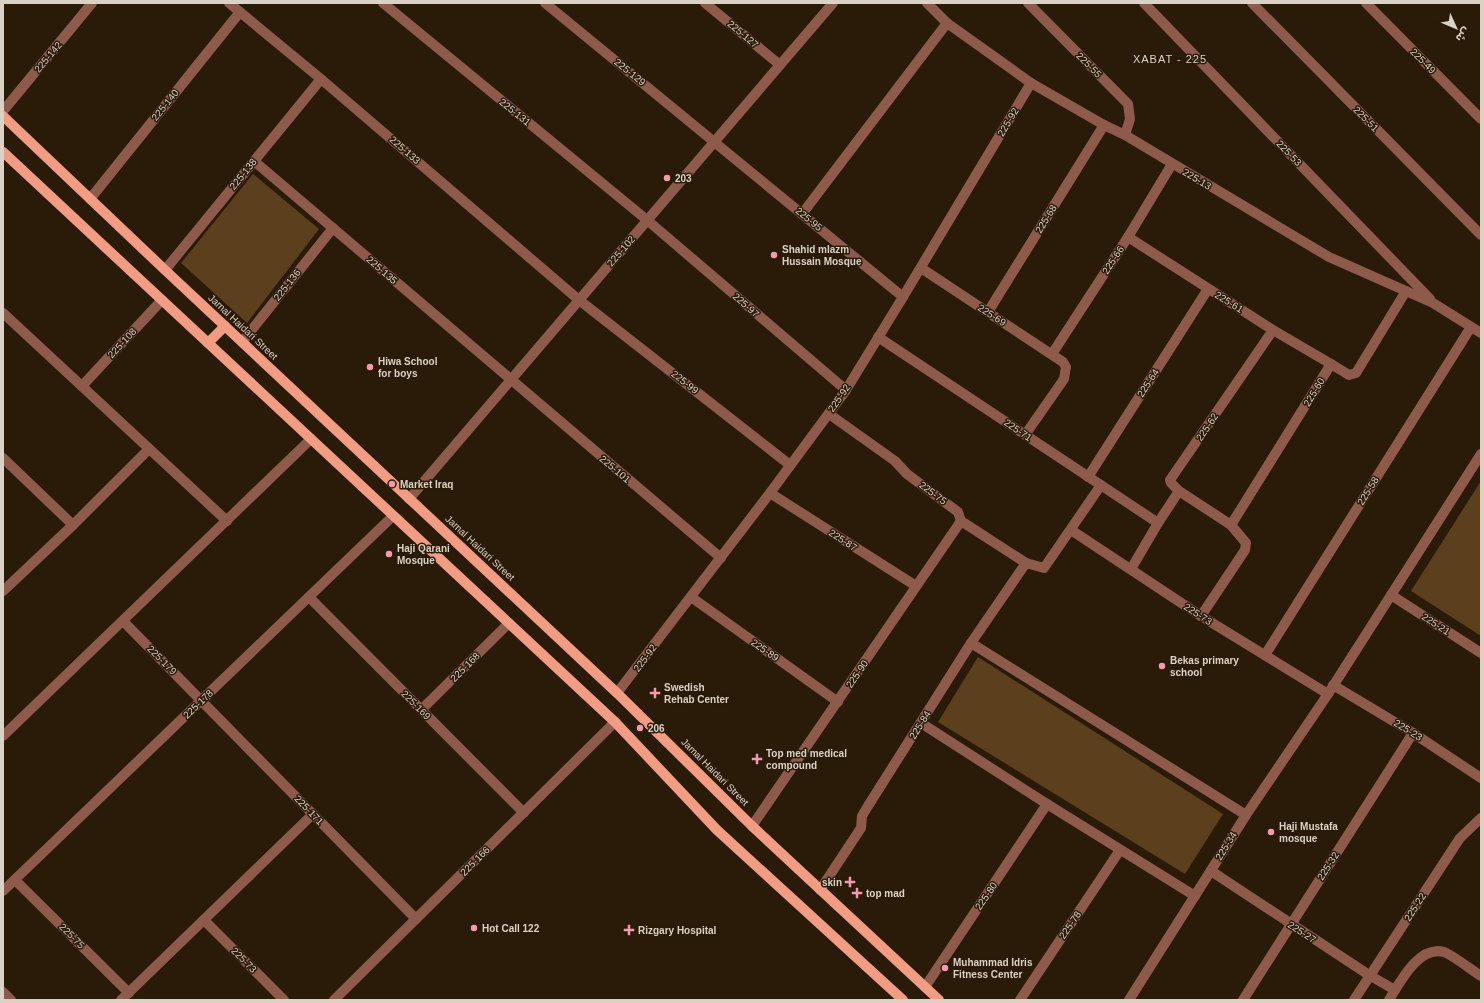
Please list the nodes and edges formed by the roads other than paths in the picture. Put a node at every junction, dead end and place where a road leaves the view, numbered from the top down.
1 (92, 3) edge
2 (229, 3) edge
3 (383, 3) edge
4 (546, 3) edge
5 (705, 3) edge
6 (833, 3) edge
7 (926, 3) edge
8 (1028, 3) edge
9 (1144, 3) edge
10 (1252, 3) edge
11 (1366, 3) edge
12 (240, 12) junction
13 (947, 23) junction
14 (780, 65) junction
15 (321, 79) junction
16 (1031, 83) junction
17 (3, 111) edge
18 (3, 116) edge
19 (1481, 119) edge
20 (1104, 125) junction
21 (1125, 134) junction
22 (714, 142) junction
23 (3, 152) edge
24 (254, 162) junction
25 (1172, 164) junction
26 (90, 199) junction
27 (802, 214) junction
28 (647, 220) junction
29 (332, 228) junction
30 (1481, 235) edge
31 (1128, 238) junction
32 (921, 268) junction
33 (165, 270) junction
34 (1208, 289) junction
35 (1406, 291) junction
36 (903, 297) junction
37 (162, 300) junction
38 (579, 300) junction
39 (1433, 303) junction
40 (988, 312) junction
41 (3, 313) edge
42 (225, 326) junction
43 (1471, 327) junction
44 (1273, 330) junction
45 (1481, 333) edge
46 (878, 337) junction
47 (242, 342) junction
48 (208, 343) junction
49 (1052, 354) junction
50 (1331, 364) junction
51 (510, 380) junction
52 (82, 386) junction
53 (846, 390) junction
54 (828, 414) junction
55 (1025, 435) junction
56 (311, 439) junction
57 (149, 449) junction
58 (1481, 454) edge
59 (3, 458) edge
60 (790, 465) junction
61 (1088, 477) junction
62 (1101, 485) junction
63 (1179, 491) junction
64 (770, 493) junction
65 (409, 498) junction
66 (393, 516) junction
67 (227, 521) junction
68 (961, 521) junction
69 (1158, 523) junction
70 (73, 525) junction
71 (1231, 525) junction
72 (1071, 530) junction
73 (721, 558) junction
74 (1026, 563) junction
75 (1131, 569) junction
76 (916, 586) junction
77 (3, 591) edge
78 (1391, 595) junction
79 (309, 597) junction
80 (691, 597) junction
81 (1201, 616) junction
82 (123, 621) junction
83 (509, 623) junction
84 (970, 643) junction
85 (1481, 653) edge
86 (1265, 655) junction
87 (1334, 685) junction
88 (617, 693) junction
89 (1328, 694) junction
90 (202, 700) junction
91 (838, 702) junction
92 (421, 710) junction
93 (615, 722) junction
94 (921, 723) junction
95 (1413, 733) junction
96 (3, 736) edge
97 (1481, 778) edge
98 (1047, 804) junction
99 (524, 813) junction
100 (313, 814) junction
101 (1246, 815) junction
102 (1481, 818) edge
103 (752, 826) junction
104 (1120, 850) junction
105 (1210, 871) junction
106 (15, 880) junction
107 (820, 890) junction
108 (3, 891) edge
109 (1195, 896) junction
110 (416, 919) junction
111 (204, 920) junction
112 (1290, 924) junction
113 (1369, 976) junction
114 (1481, 976) edge
115 (925, 987) junction
116 (1395, 990) junction
117 (3, 992) edge
118 (129, 993) junction
119 (11, 1000) edge
120 (121, 1000) edge
121 (284, 1000) edge
122 (334, 1000) edge
123 (903, 1000) edge
124 (939, 1000) edge
125 (1020, 1000) edge
126 (1129, 1000) edge
127 (1243, 1000) edge
128 (1354, 1000) edge
129 (1389, 1000) edge

1 - 17 street, 225-142
2 - 12 street, 225-133
3 - 28 street, 225-131
4 - 22 street, 225-129
5 - 14 street, 225-127
6 - 14 street, 225-102
7 - 13 street, 225-13
8 - 21 street, 225-55
9 - 39 street, 225-53
10 - 30 street, 225-51
11 - 19 street, 225-49
12 - 15 street, 225-133
12 - 26 street, 225-140
13 - 16 street, 225-13
13 - 27 street
14 - 22 street, 225-102
15 - 24 street, 225-138
15 - 38 street, 225-133
16 - 20 street, 225-13
16 - 32 street, 225-92
18 - 26 main road, Jamal Haidari Street
20 - 21 street, 225-13
20 - 40 street, 225-68
21 - 25 street, 225-13
22 - 27 street, 225-95
22 - 28 street, 225-102
23 - 37 main road
24 - 29 street, 225-135
24 - 33 street, 225-138
25 - 31 street, 225-66
25 - 35 street, 225-13
26 - 33 main road, Jamal Haidari Street
27 - 36 street, 225-95
28 - 38 street, 225-102
28 - 53 street, 225-97
29 - 47 street, 225-136
29 - 51 street, 225-135
31 - 34 street, 225-61
31 - 49 street, 225-66
32 - 36 street, 225-92
32 - 40 street, 225-69
33 - 42 main road, Jamal Haidari Street
34 - 44 street, 225-61
34 - 61 street, 225-64
35 - 39 street, 225-13
35 - 50 street
36 - 46 street, 225-92
37 - 48 main road
37 - 52 street, 225-108
38 - 51 street, 225-102
38 - 60 street, 225-99
39 - 43 street, 225-13
40 - 49 street, 225-69
41 - 52 street
42 - 47 main road, Jamal Haidari Street
42 - 48 main road
43 - 45 street, 225-13
43 - 86 street, 225-58
44 - 50 street, 225-61
44 - 63 street, 225-62
46 - 53 street, 225-92
46 - 55 street, 225-71
47 - 65 main road, Jamal Haidari Street
48 - 56 main road
49 - 55 street, 225-69
50 - 71 street, 225-60
51 - 65 street, 225-102
51 - 73 street, 225-101
52 - 57 street
53 - 54 street, 225-92
54 - 60 street, 225-92
54 - 68 street, 225-75
55 - 61 street, 225-71
56 - 66 main road
56 - 67 street
57 - 67 street
57 - 70 street
58 - 78 street, 225-34
59 - 70 street
60 - 64 street, 225-92
61 - 62 street, 225-71
62 - 69 street, 225-71
62 - 72 street
63 - 69 street
63 - 71 street
64 - 73 street, 225-92
64 - 76 street, 225-87
65 - 88 main road, Jamal Haidari Street
66 - 79 street, 225-178
66 - 83 main road
67 - 82 street
68 - 74 street, 225-75
68 - 76 street, 225-90
69 - 75 street
70 - 77 street
71 - 81 street
72 - 74 street, 225-75
72 - 75 street, 225-73
73 - 80 street, 225-92
74 - 84 street, 225-84
75 - 81 street, 225-73
76 - 91 street, 225-90
78 - 85 street, 225-21
78 - 87 street, 225-34
79 - 90 street, 225-178
79 - 92 street, 225-169
80 - 88 street, 225-92
80 - 91 street, 225-89
81 - 86 street, 225-73
82 - 90 street, 225-179
82 - 96 street
83 - 92 street, 225-168
83 - 93 main road
84 - 94 street, 225-84
84 - 101 street
86 - 89 street, 225-73
87 - 89 street, 225-34
87 - 95 street, 225-23
88 - 103 main road, Jamal Haidari Street
89 - 101 street, 225-34
90 - 100 street, 225-171
90 - 106 street, 225-178
91 - 103 street, 225-90
92 - 99 street, 225-169
93 - 99 street, 225-166
93 - 123 main road
94 - 98 street
94 - 107 street, 225-84
95 - 97 street, 225-23
95 - 112 street, 225-32
98 - 104 street
98 - 115 street, 225-80
99 - 110 street, 225-166
100 - 110 street, 225-171
100 - 111 street
101 - 105 street, 225-34
102 - 113 street, 225-22
103 - 107 main road, Jamal Haidari Street
104 - 109 street
104 - 125 street, 225-78
105 - 109 street, 225-34
105 - 112 street, 225-27
106 - 108 street, 225-178
106 - 118 street, 225-75
107 - 115 main road, Jamal Haidari Street
109 - 126 street, 225-34
110 - 122 street, 225-166
111 - 118 street
111 - 121 street, 225-73
112 - 113 street, 225-27
112 - 127 street, 225-32
113 - 116 street, 225-27
113 - 128 street, 225-22
114 - 116 street
115 - 124 main road, Jamal Haidari Street
116 - 129 street
117 - 119 street
118 - 120 street

